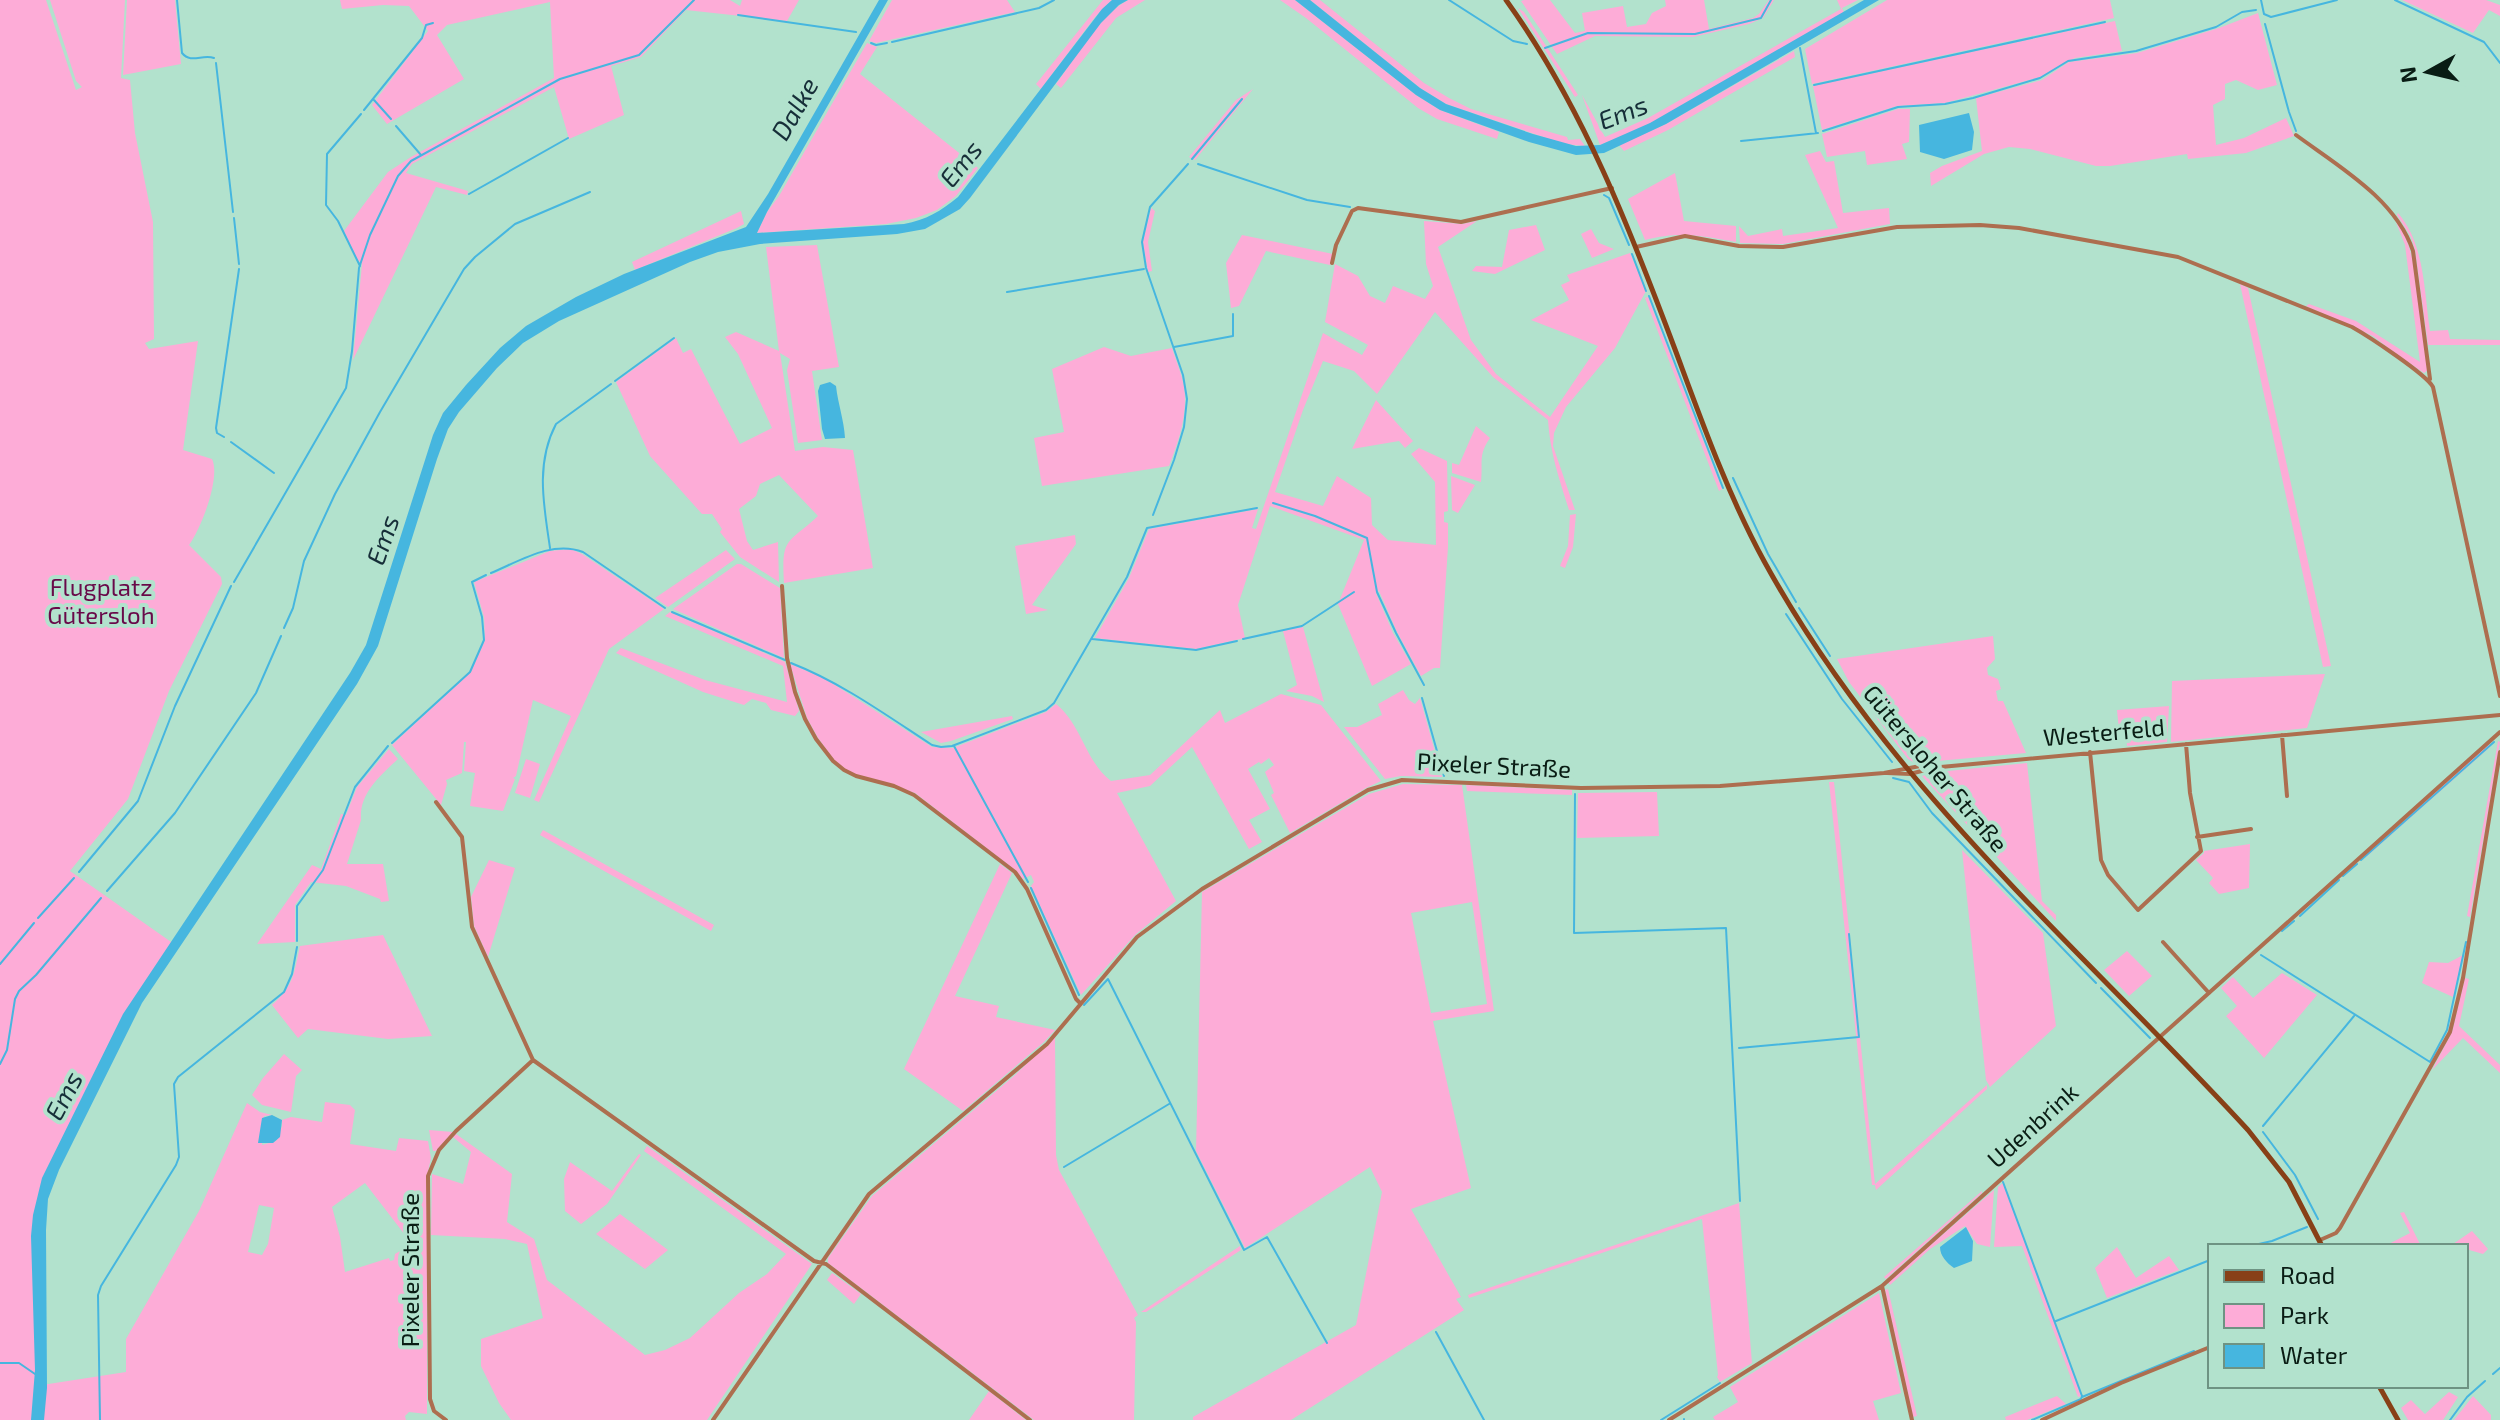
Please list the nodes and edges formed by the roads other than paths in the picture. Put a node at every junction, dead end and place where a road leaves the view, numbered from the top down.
1 (1509, 1) edge
2 (2296, 135) dead end
3 (1612, 188) junction
4 (1636, 247) junction
5 (1332, 263) dead end
6 (2430, 380) junction
7 (782, 586) dead end
8 (2500, 696) edge
9 (2500, 715) edge
10 (2500, 732) edge
11 (2282, 735) junction
12 (2186, 744) junction
13 (2090, 752) junction
14 (2500, 752) edge
15 (1905, 768) junction
16 (1930, 768) junction
17 (1884, 773) junction
18 (1910, 774) junction
19 (2287, 796) dead end
20 (436, 802) dead end
21 (2251, 829) dead end
22 (2197, 837) junction
23 (2163, 942) dead end
24 (2209, 993) junction
25 (1080, 1003) junction
26 (2159, 1038) junction
27 (533, 1060) junction
28 (2321, 1243) edge
29 (820, 1263) junction
30 (1882, 1286) junction
31 (2208, 1348) edge
32 (2380, 1388) edge
33 (446, 1420) edge
34 (713, 1420) edge
35 (1030, 1420) edge
36 (1669, 1420) edge
37 (1912, 1420) edge
38 (2042, 1420) edge
39 (2398, 1420) edge

1 - 3 main road, Gütersloher Straße
2 - 6 street
3 - 4 main road, Gütersloher Straße
3 - 5 street
4 - 6 street
4 - 15 main road, Gütersloher Straße
6 - 8 street
7 - 25 street
9 - 11 street, Westerfeld
10 - 24 street, Udenbrink
11 - 12 street, Westerfeld
11 - 19 street
12 - 13 street, Westerfeld
12 - 22 street
13 - 16 street, Westerfeld
13 - 22 street
14 - 28 street, Gütersloher Straße
15 - 16 street, Westerfeld
15 - 17 street, Pixeler Straße
15 - 18 main road, Gütersloher Straße
16 - 18 street, Westerfeld
17 - 18 street, Pixeler Straße
17 - 25 street, Pixeler Straße
18 - 26 main road, Gütersloher Straße
20 - 27 street
21 - 22 street
23 - 24 street
24 - 26 street, Udenbrink
25 - 29 street, Pixeler Straße
26 - 28 main road, Gütersloher Straße
26 - 30 street, Udenbrink
27 - 29 street
27 - 33 street, Pixeler Straße
29 - 34 street, Pixeler Straße
29 - 35 street
30 - 36 street, Udenbrink
30 - 37 street
31 - 38 street
32 - 39 main road

